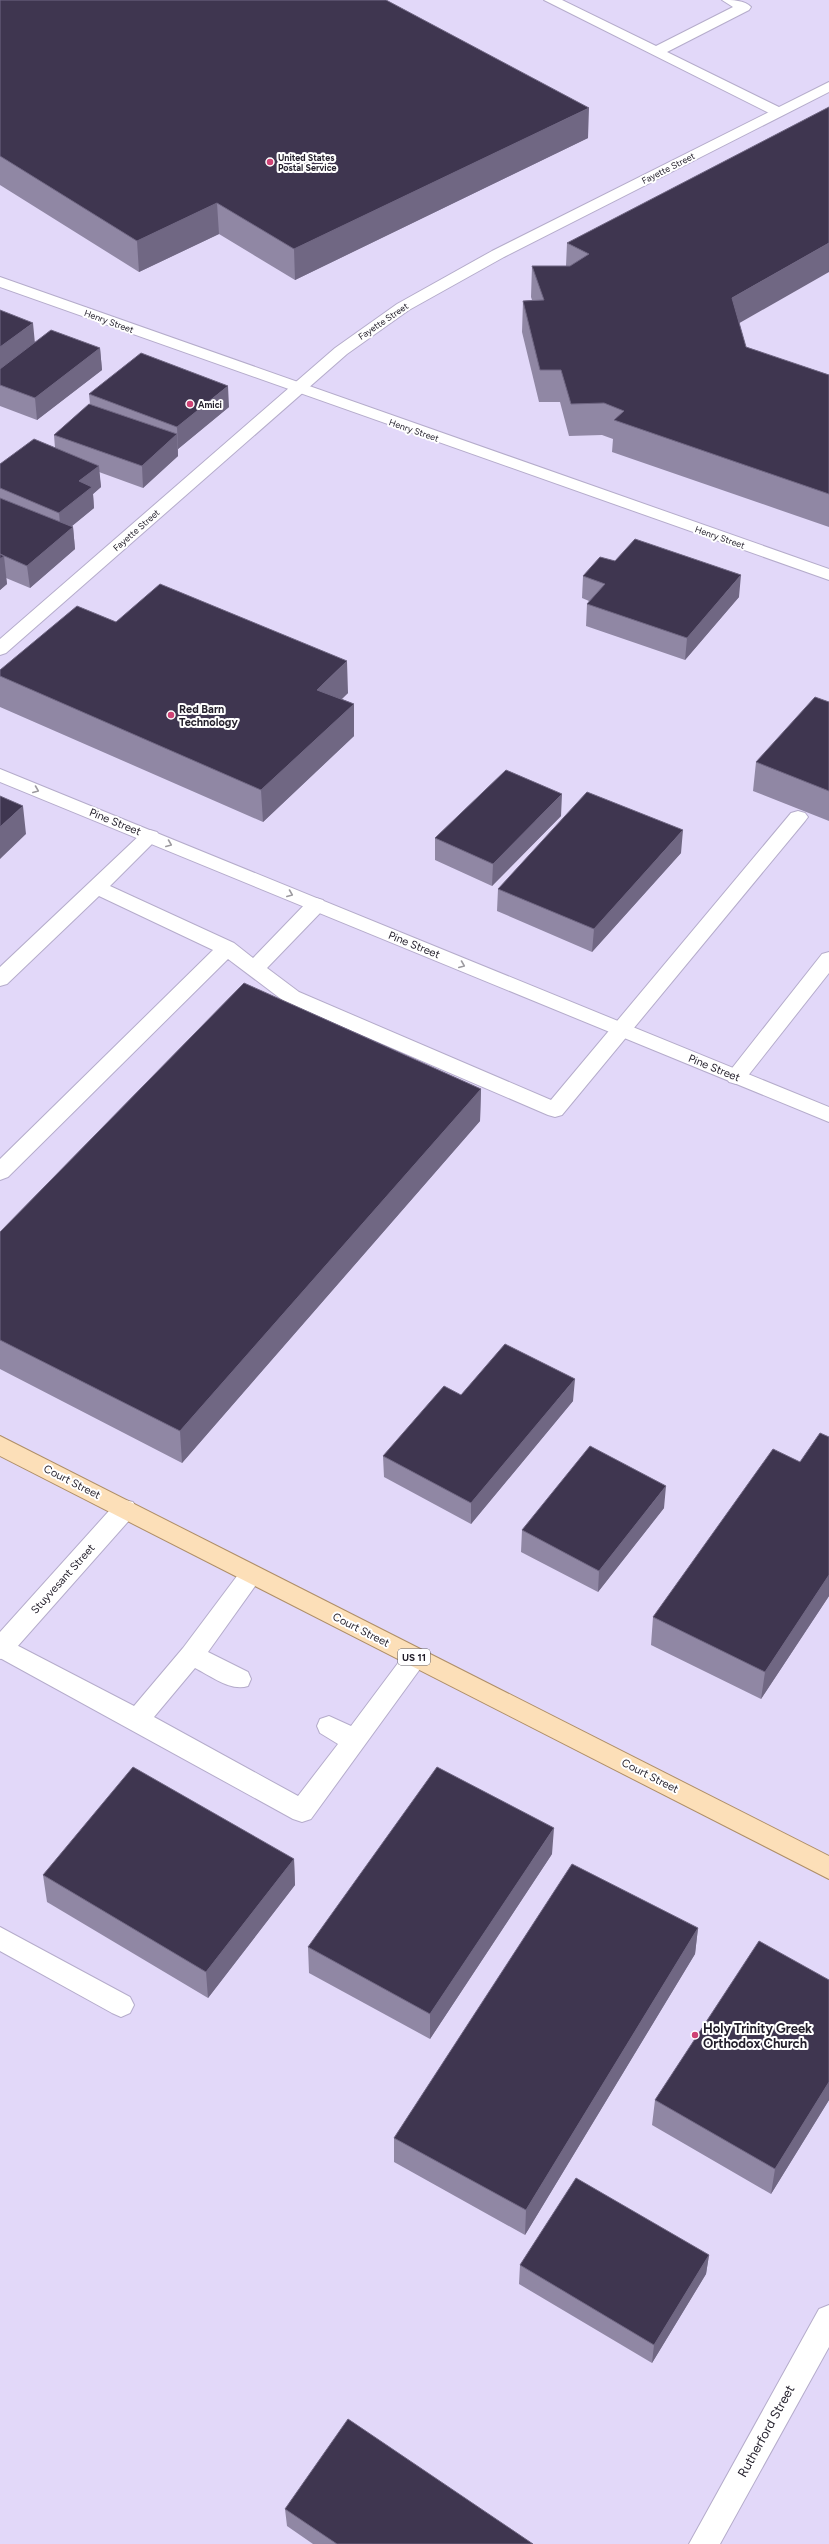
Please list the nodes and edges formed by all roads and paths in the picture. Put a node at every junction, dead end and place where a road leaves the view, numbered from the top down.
1 (550, 0) edge
2 (729, 0) edge
3 (655, 52) junction
4 (829, 86) edge
5 (778, 112) junction
6 (0, 282) edge
7 (296, 388) junction
8 (829, 575) edge
9 (0, 649) edge
10 (0, 775) edge
11 (798, 817) dead end
12 (150, 836) junction
13 (96, 888) junction
14 (316, 905) junction
15 (227, 948) junction
16 (829, 959) edge
17 (254, 969) junction
18 (0, 979) edge
19 (621, 1030) junction
20 (736, 1077) junction
21 (829, 1115) edge
22 (0, 1172) edge
23 (0, 1445) edge
24 (125, 1509) junction
25 (251, 1575) junction
26 (1, 1648) edge
27 (192, 1656) junction
28 (416, 1658) junction
29 (239, 1679) dead end
30 (137, 1720) junction
31 (329, 1726) dead end
32 (355, 1741) junction
33 (829, 1868) edge
34 (0, 1938) edge
35 (121, 2005) dead end
36 (829, 2319) edge
37 (704, 2544) edge

1 - 3 street
2 - 3 street
3 - 5 street
4 - 5 street, Fayette Street
5 - 7 street, Fayette Street
6 - 7 street, Henry Street
7 - 8 street, Henry Street
7 - 9 street, Fayette Street
10 -> 12 street, Pine Street
11 - 19 street
12 - 13 street
12 -> 14 street, Pine Street
13 - 15 street
13 - 18 street
14 - 17 street
14 -> 19 street, Pine Street
15 - 17 street
15 - 22 street
16 - 20 street
17 - 19 street
19 - 20 street, Pine Street
20 - 21 street, Pine Street
23 - 24 main road, Court Street / US 11
24 - 25 main road, Court Street / US 11
24 - 26 street, Stuyvesant Street
25 - 27 street
25 - 28 main road, Court Street / US 11
26 - 30 street
27 - 29 street
27 - 30 street
28 - 32 street
28 - 33 main road, Court Street / US 11
30 - 32 street
31 - 32 street
34 - 35 street
36 - 37 street, Rutherford Street

